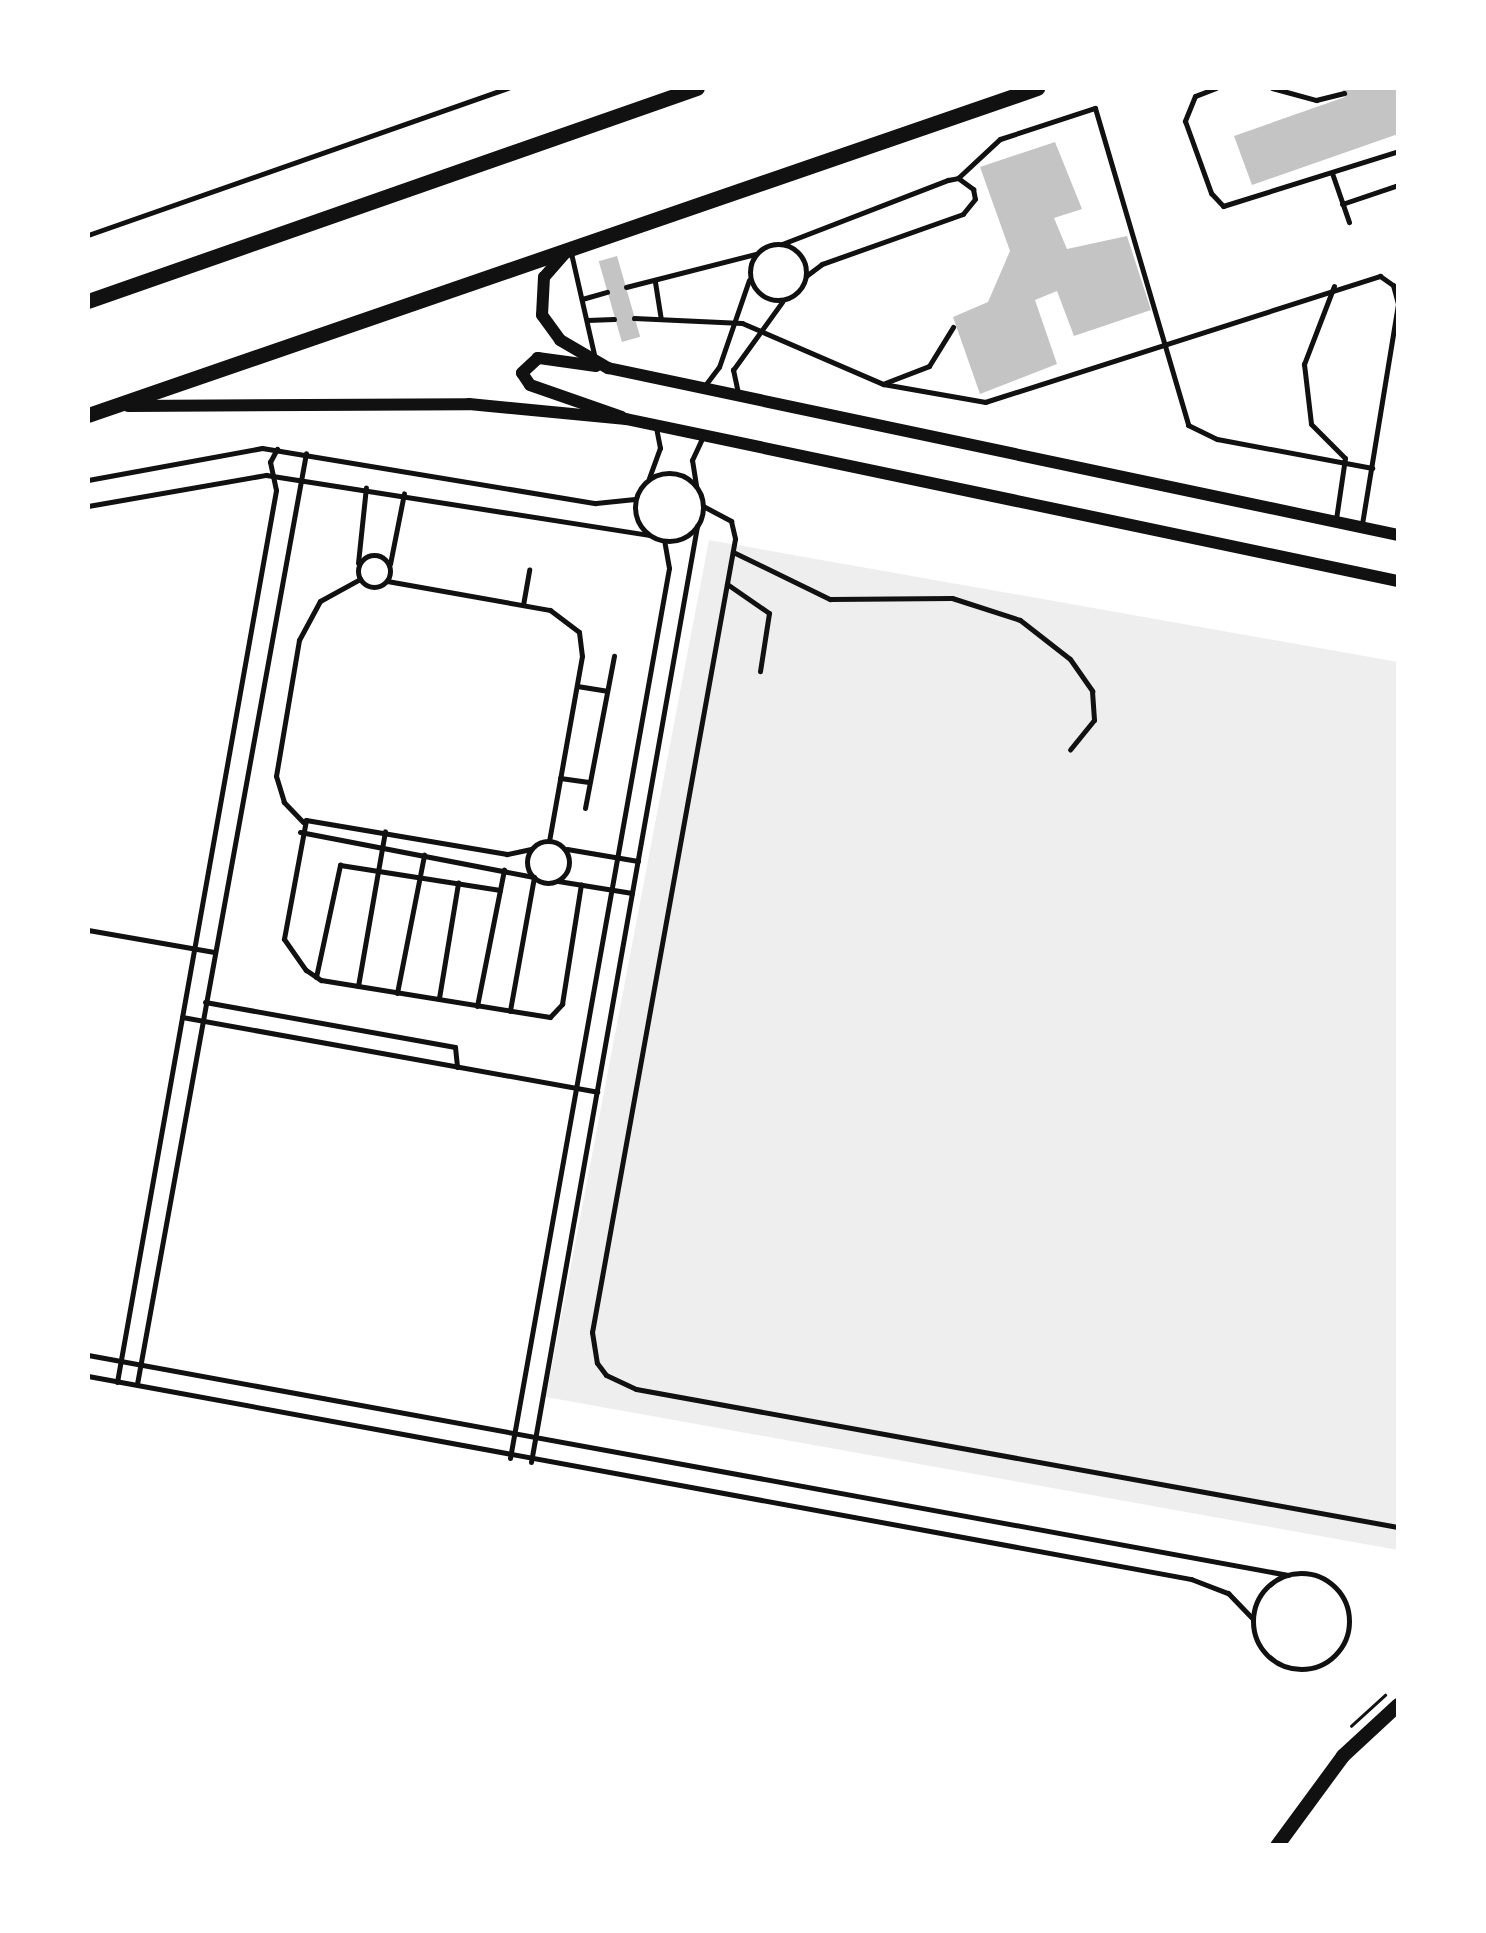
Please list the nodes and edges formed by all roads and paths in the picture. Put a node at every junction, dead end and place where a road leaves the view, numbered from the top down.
1 (508, 88) edge
2 (697, 88) edge
3 (1037, 88) edge
4 (1216, 88) edge
5 (1272, 88) edge
6 (1300, 88) edge
7 (1344, 93) dead end
8 (1299, 97) junction
9 (1398, 151) edge
10 (1332, 174) junction
11 (958, 178) junction
12 (1398, 185) edge
13 (1342, 204) junction
14 (1349, 222) dead end
15 (88, 234) edge
16 (782, 244) junction
17 (568, 251) junction
18 (758, 253) junction
19 (806, 276) junction
20 (750, 278) junction
21 (656, 279) junction
22 (1334, 286) junction
23 (626, 288) dead end
24 (607, 292) dead end
25 (582, 299) junction
26 (783, 300) junction
27 (88, 301) edge
28 (634, 318) dead end
29 (614, 319) dead end
30 (662, 319) junction
31 (587, 320) junction
32 (735, 322) junction
33 (953, 327) dead end
34 (761, 330) junction
35 (1164, 342) junction
36 (602, 364) junction
37 (882, 384) junction
38 (701, 387) junction
39 (740, 395) junction
40 (105, 409) junction
41 (88, 415) edge
42 (626, 419) junction
43 (656, 424) junction
44 (705, 435) junction
45 (276, 449) junction
46 (306, 453) junction
47 (1345, 462) junction
48 (1372, 468) junction
49 (274, 476) junction
50 (302, 477) junction
51 (88, 480) edge
52 (646, 482) junction
53 (366, 487) junction
54 (697, 488) junction
55 (404, 493) junction
56 (636, 499) junction
57 (88, 506) edge
58 (703, 506) junction
59 (1336, 524) junction
60 (698, 526) junction
61 (1361, 529) junction
62 (648, 535) junction
63 (1398, 535) edge
64 (664, 541) junction
65 (733, 552) junction
66 (358, 566) junction
67 (390, 567) junction
68 (528, 570) dead end
69 (360, 579) junction
70 (387, 581) junction
71 (1398, 581) edge
72 (727, 584) junction
73 (523, 605) junction
74 (614, 656) dead end
75 (760, 671) dead end
76 (576, 686) junction
77 (607, 691) junction
78 (1070, 750) dead end
79 (560, 778) junction
80 (589, 782) junction
81 (585, 808) dead end
82 (303, 822) junction
83 (300, 832) junction
84 (384, 832) junction
85 (549, 841) junction
86 (382, 847) junction
87 (531, 849) junction
88 (564, 849) junction
89 (424, 855) junction
90 (618, 858) junction
91 (638, 861) junction
92 (378, 869) junction
93 (504, 870) junction
94 (420, 876) junction
95 (534, 878) junction
96 (558, 880) junction
97 (458, 883) junction
98 (581, 884) junction
99 (500, 890) junction
100 (612, 890) junction
101 (632, 893) junction
102 (88, 930) edge
103 (195, 949) junction
104 (214, 952) junction
105 (316, 977) junction
106 (358, 986) junction
107 (398, 992) junction
108 (438, 999) junction
109 (205, 1002) junction
110 (477, 1006) junction
111 (510, 1011) junction
112 (182, 1017) junction
113 (202, 1021) junction
114 (457, 1067) junction
115 (576, 1088) junction
116 (596, 1092) junction
117 (88, 1355) edge
118 (121, 1362) junction
119 (141, 1365) junction
120 (88, 1376) edge
121 (118, 1382) junction
122 (137, 1384) junction
123 (514, 1432) junction
124 (536, 1436) junction
125 (510, 1458) junction
126 (531, 1462) junction
127 (1398, 1527) edge
128 (1288, 1574) junction
129 (1252, 1618) junction
130 (1398, 1705) edge
131 (1277, 1846) edge

1 - 15 lane
2 - 27 main road
3 - 17 main road
4 - 10 lane
5 - 8 lane
6 - 8 lane
7 - 8 lane
9 - 10 lane
10 - 13 lane
11 - 16 lane
11 - 19 lane
11 - 35 lane
12 - 13 lane
13 - 14 lane
16 - 18 lane
16 - 19 lane
17 - 25 lane
17 - 36 street
17 - 40 main road
18 - 20 lane
18 - 21 lane
19 - 26 lane
20 - 26 lane
20 - 32 lane
21 - 23 lane
21 - 30 lane
22 - 35 lane
22 - 47 lane
22 - 48 lane
24 - 25 lane
25 - 31 lane
26 - 34 lane
28 - 30 lane
29 - 31 lane
30 - 32 lane
31 - 36 lane
32 - 34 lane
32 - 38 lane
33 - 37 lane
34 - 37 lane
34 - 39 lane
35 - 37 lane
35 - 47 lane
36 - 38 street
36 - 42 street
38 - 39 street
39 - 59 street
40 - 41 main road
40 - 42 street
42 - 43 street
43 - 44 street
43 - 52 lane
44 - 54 lane
44 - 71 street
45 - 46 lane
45 - 49 lane
45 - 51 lane
46 - 50 lane
46 - 56 lane
47 - 48 lane
47 - 59 lane
48 - 61 lane
49 - 50 lane
49 - 57 lane
49 - 103 lane
50 - 53 lane
50 - 104 lane
52 - 54 lane
52 - 56 lane
53 - 55 lane
53 - 66 lane
54 - 58 lane
55 - 62 lane
55 - 67 lane
56 - 62 lane
58 - 60 lane
58 - 65 lane
59 - 61 street
60 - 64 lane
60 - 91 lane
61 - 63 street
62 - 64 lane
64 - 90 lane
65 - 72 lane
65 - 78 lane
66 - 67 lane
66 - 69 lane
67 - 70 lane
68 - 73 lane
69 - 70 lane
69 - 82 lane
70 - 73 lane
72 - 75 lane
72 - 127 lane
73 - 76 lane
74 - 77 lane
76 - 77 lane
76 - 79 lane
77 - 80 lane
79 - 80 lane
79 - 85 lane
80 - 81 lane
82 - 83 lane
82 - 84 lane
83 - 86 lane
83 - 105 lane
84 - 86 lane
84 - 87 lane
85 - 87 lane
85 - 88 lane
86 - 89 lane
86 - 92 lane
87 - 95 lane
88 - 90 lane
88 - 96 lane
89 - 93 lane
89 - 94 lane
90 - 91 lane
90 - 100 lane
91 - 101 lane
92 - 94 lane
92 - 105 lane
92 - 106 lane
93 - 95 lane
93 - 99 lane
94 - 97 lane
94 - 107 lane
95 - 96 lane
95 - 111 lane
96 - 98 lane
97 - 99 lane
97 - 108 lane
98 - 100 lane
98 - 111 lane
99 - 110 lane
100 - 101 lane
100 - 115 lane
101 - 116 lane
102 - 103 lane
103 - 104 lane
103 - 112 lane
104 - 109 lane
105 - 106 lane
106 - 107 lane
107 - 108 lane
108 - 110 lane
109 - 113 lane
109 - 114 lane
110 - 111 lane
112 - 113 lane
112 - 118 lane
113 - 114 lane
113 - 119 lane
114 - 115 lane
115 - 116 lane
115 - 123 lane
116 - 124 lane
117 - 118 lane
118 - 119 lane
118 - 121 lane
119 - 122 lane
119 - 123 lane
120 - 121 lane
121 - 122 lane
122 - 125 lane
123 - 124 lane
123 - 125 lane
124 - 126 lane
124 - 128 lane
125 - 126 lane
126 - 129 lane
128 - 129 lane
128 - 129 lane
130 - 131 main road

